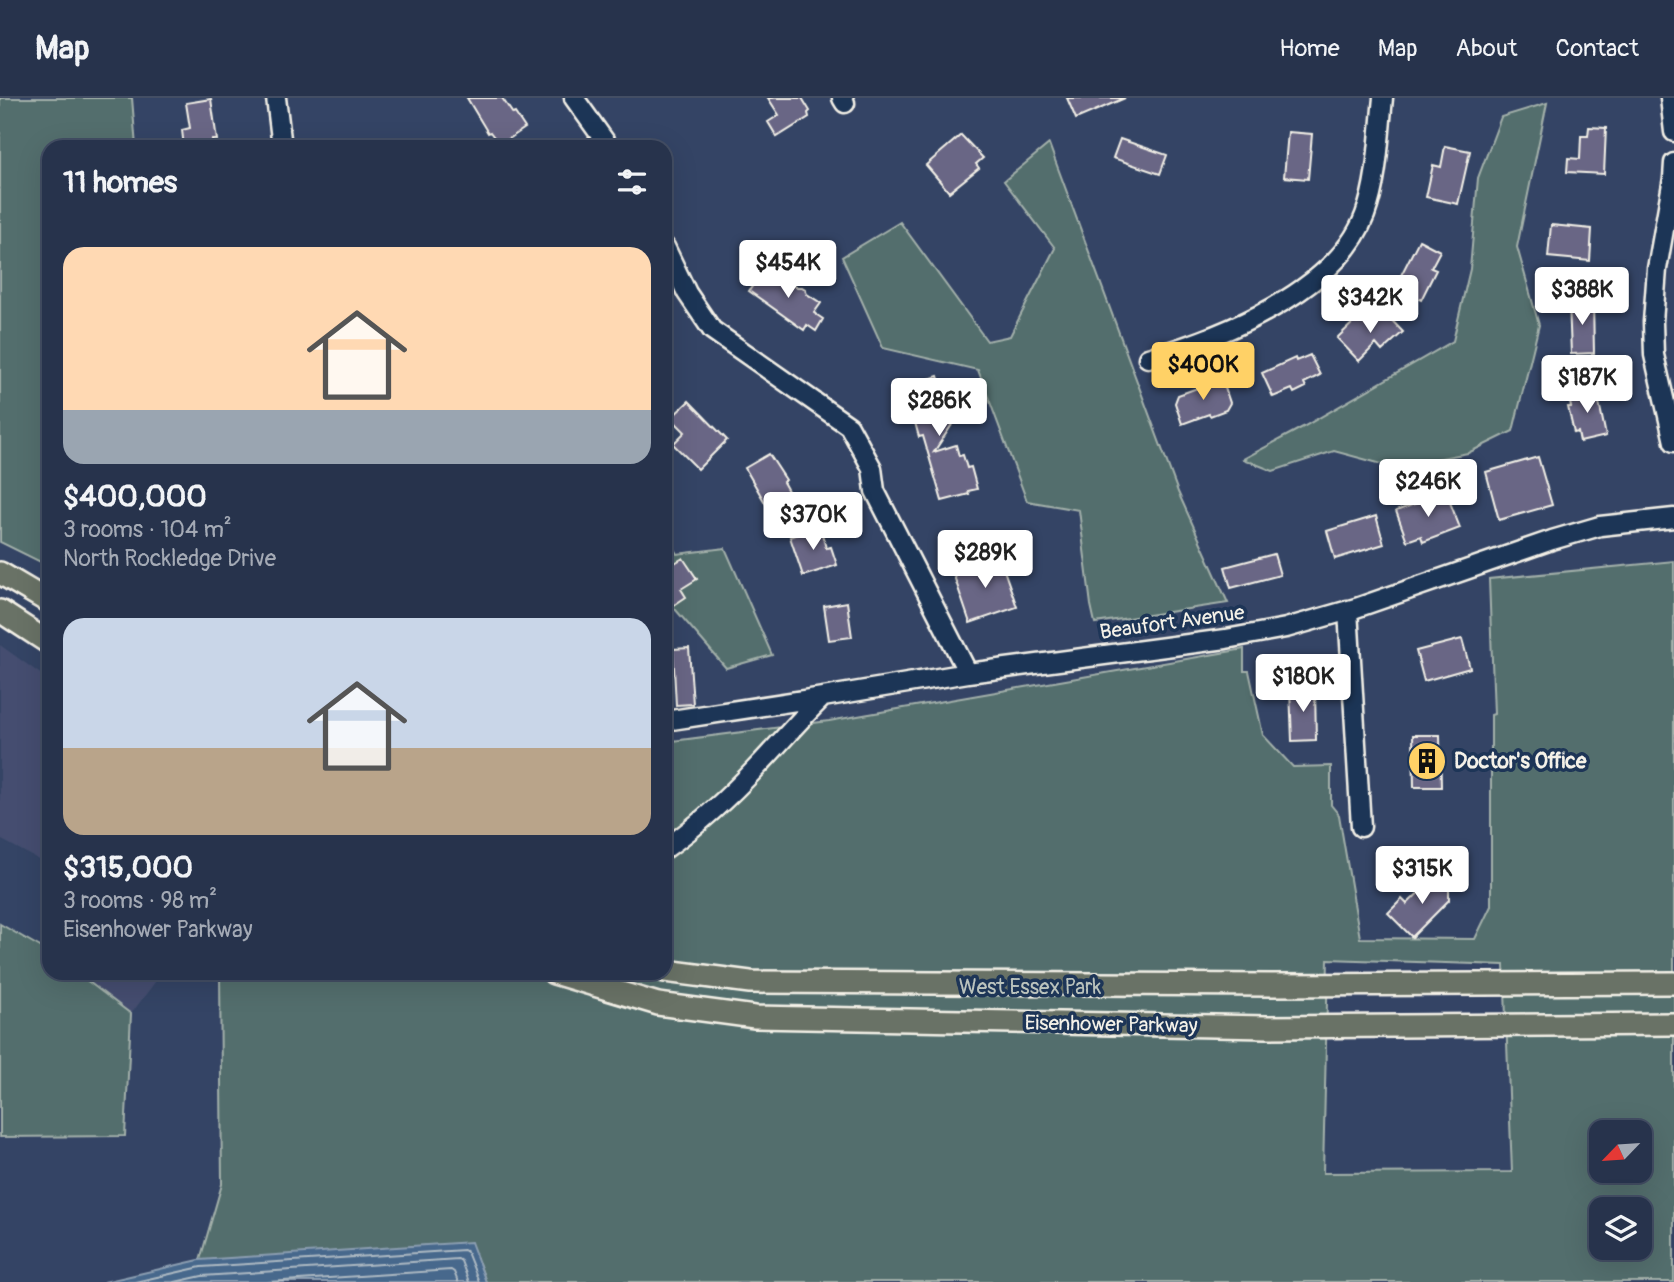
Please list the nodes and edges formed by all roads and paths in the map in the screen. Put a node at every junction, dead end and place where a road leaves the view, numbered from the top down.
1 (276, 98) edge
2 (574, 98) edge
3 (1383, 98) edge
4 (1670, 98) edge
5 (1674, 132) edge
6 (281, 140) edge
7 (604, 140) edge
8 (1674, 163) edge
9 (672, 262) edge
10 (1148, 358) dead end
11 (1674, 442) edge
12 (1674, 518) edge
13 (0, 573) edge
14 (42, 598) edge
15 (1348, 610) junction
16 (0, 611) edge
17 (42, 638) edge
18 (968, 673) junction
19 (823, 697) junction
20 (672, 720) edge
21 (1362, 827) dead end
22 (672, 843) edge
23 (672, 972) edge
24 (577, 980) edge
25 (1674, 983) edge
26 (1674, 1024) edge

1 - 6 street
2 - 7 street
3 - 10 street
4 - 5 street
8 - 11 street
9 - 18 street
12 - 15 street, Beaufort Avenue
13 - 14 main road
15 - 18 street, Beaufort Avenue
15 - 21 street
16 - 17 main road
18 - 19 street, Beaufort Avenue
19 - 20 street, Beaufort Avenue
19 - 22 street
23 - 25 main road, Eisenhower Parkway
24 - 26 main road, Eisenhower Parkway

